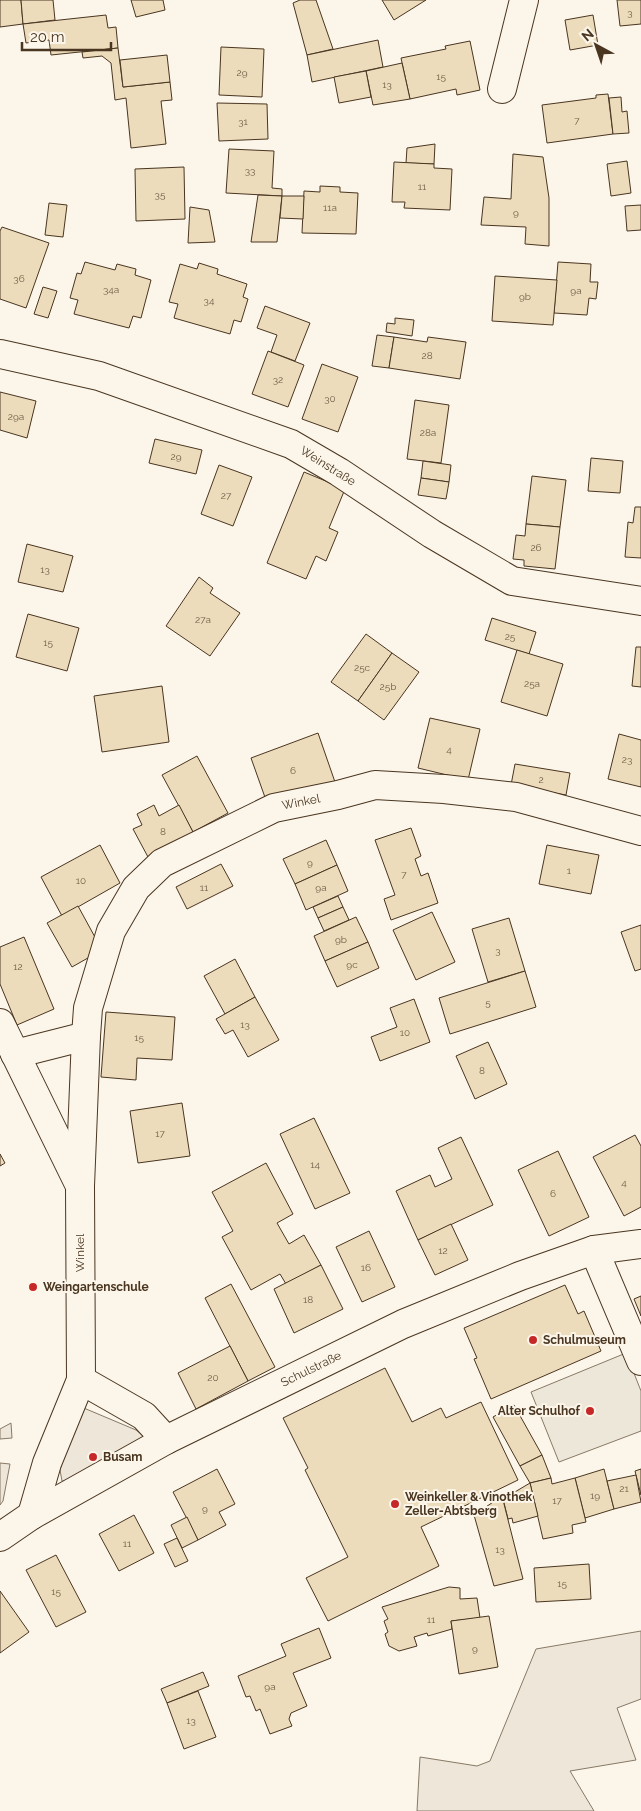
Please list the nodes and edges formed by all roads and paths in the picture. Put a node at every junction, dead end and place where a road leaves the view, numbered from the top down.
1 (524, 0) edge
2 (502, 89) dead end
3 (0, 354) edge
4 (641, 601) edge
5 (641, 831) edge
6 (0, 1023) edge
7 (86, 1036) junction
8 (15, 1054) junction
9 (80, 1186) junction
10 (641, 1244) edge
11 (594, 1250) junction
12 (641, 1361) edge
13 (81, 1380) junction
14 (166, 1440) junction
15 (32, 1515) junction
16 (0, 1537) edge

1 - 2 street
3 - 4 street, Weinstraße
5 - 7 street, Winkel
6 - 8 street, Winkel
7 - 8 street
7 - 9 street, Winkel
8 - 9 street, Winkel
9 - 13 street, Winkel
10 - 11 street, Schulstraße
11 - 12 street
11 - 14 street, Schulstraße
13 - 14 street
13 - 15 street, Winkel
14 - 15 street, Schulstraße
15 - 16 street, Schulstraße

